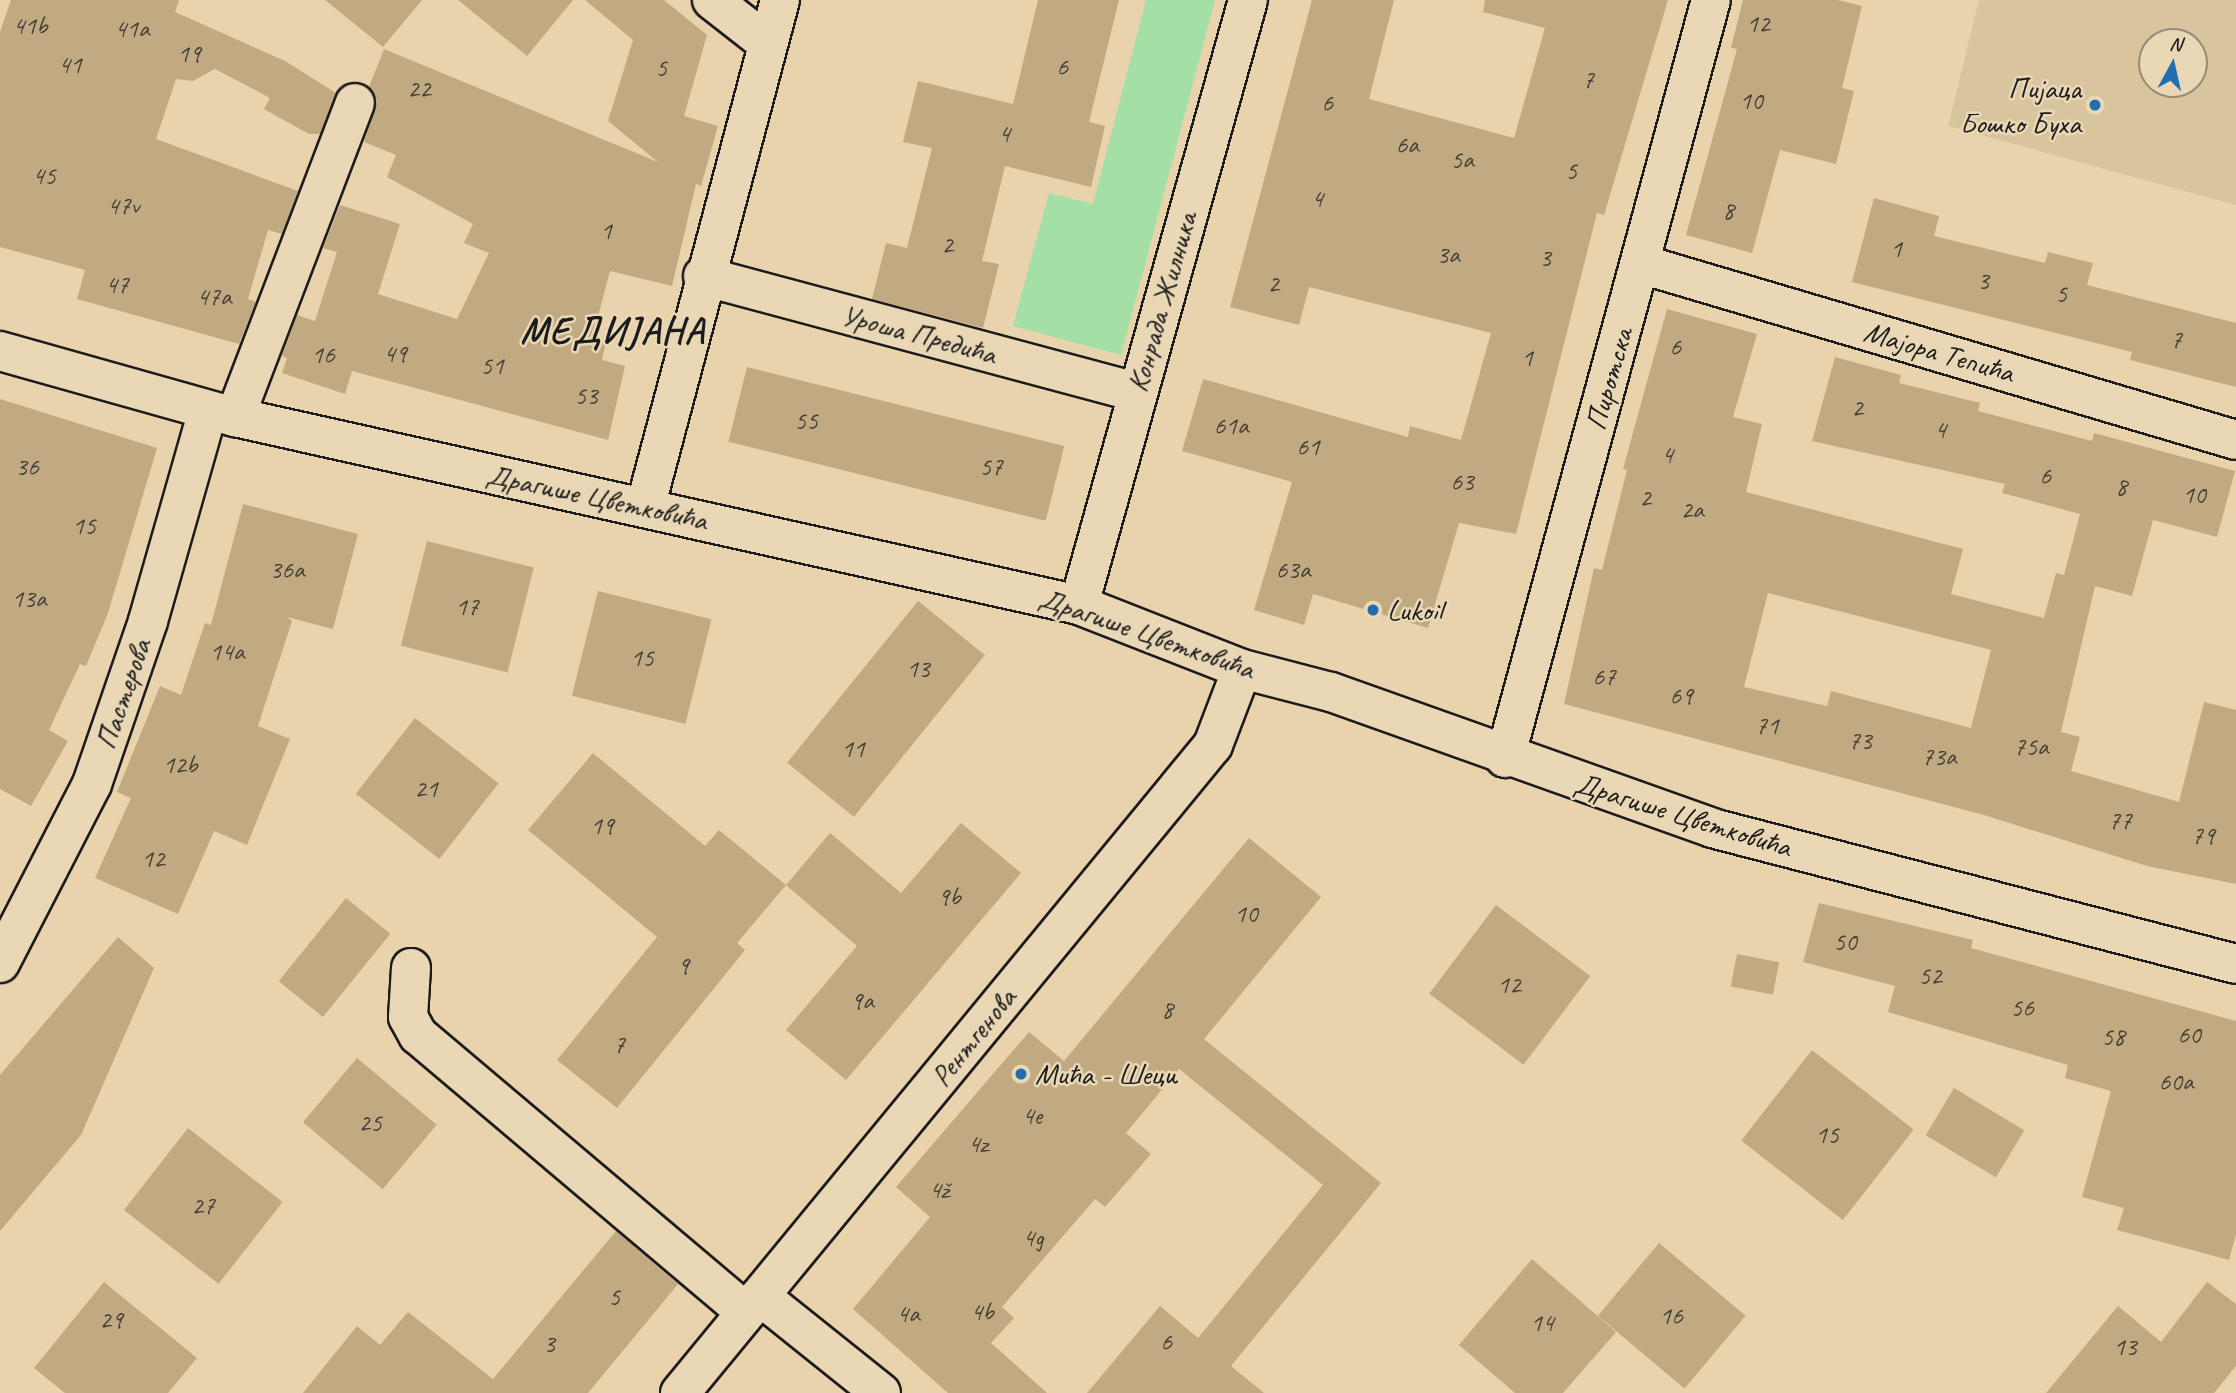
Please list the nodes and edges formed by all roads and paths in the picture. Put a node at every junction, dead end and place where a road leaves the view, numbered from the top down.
1 (712, 0) edge
2 (780, 0) edge
3 (1248, 0) edge
4 (1711, 0) edge
5 (767, 43) junction
6 (355, 103) dead end
7 (1641, 264) junction
8 (703, 276) junction
9 (0, 351) edge
10 (1136, 392) junction
11 (221, 413) junction
12 (2236, 440) edge
13 (645, 508) junction
14 (1079, 605) junction
15 (1242, 669) junction
16 (1504, 758) junction
17 (0, 963) edge
18 (2236, 964) edge
19 (411, 968) dead end
20 (753, 1304) junction
21 (680, 1393) edge
22 (881, 1393) edge

1 - 5 street
2 - 5 street
3 - 10 street, Конрада Жилника
4 - 7 street, Пиротска
5 - 8 street
6 - 11 street, Пастерова
7 - 12 street, Мајора Тепића
7 - 16 street, Пиротска
8 - 10 street, Уроша Предића
8 - 13 street
9 - 11 street, Драгише Цветковића
10 - 14 street, Конрада Жилника
11 - 13 street, Драгише Цветковића
11 - 17 street, Пастерова
13 - 14 street, Драгише Цветковића
14 - 15 street, Драгише Цветковића
15 - 16 street, Драгише Цветковића
15 - 20 street, Рентгенова
16 - 18 street, Драгише Цветковића
19 - 20 street
20 - 21 street, Рентгенова
20 - 22 street

